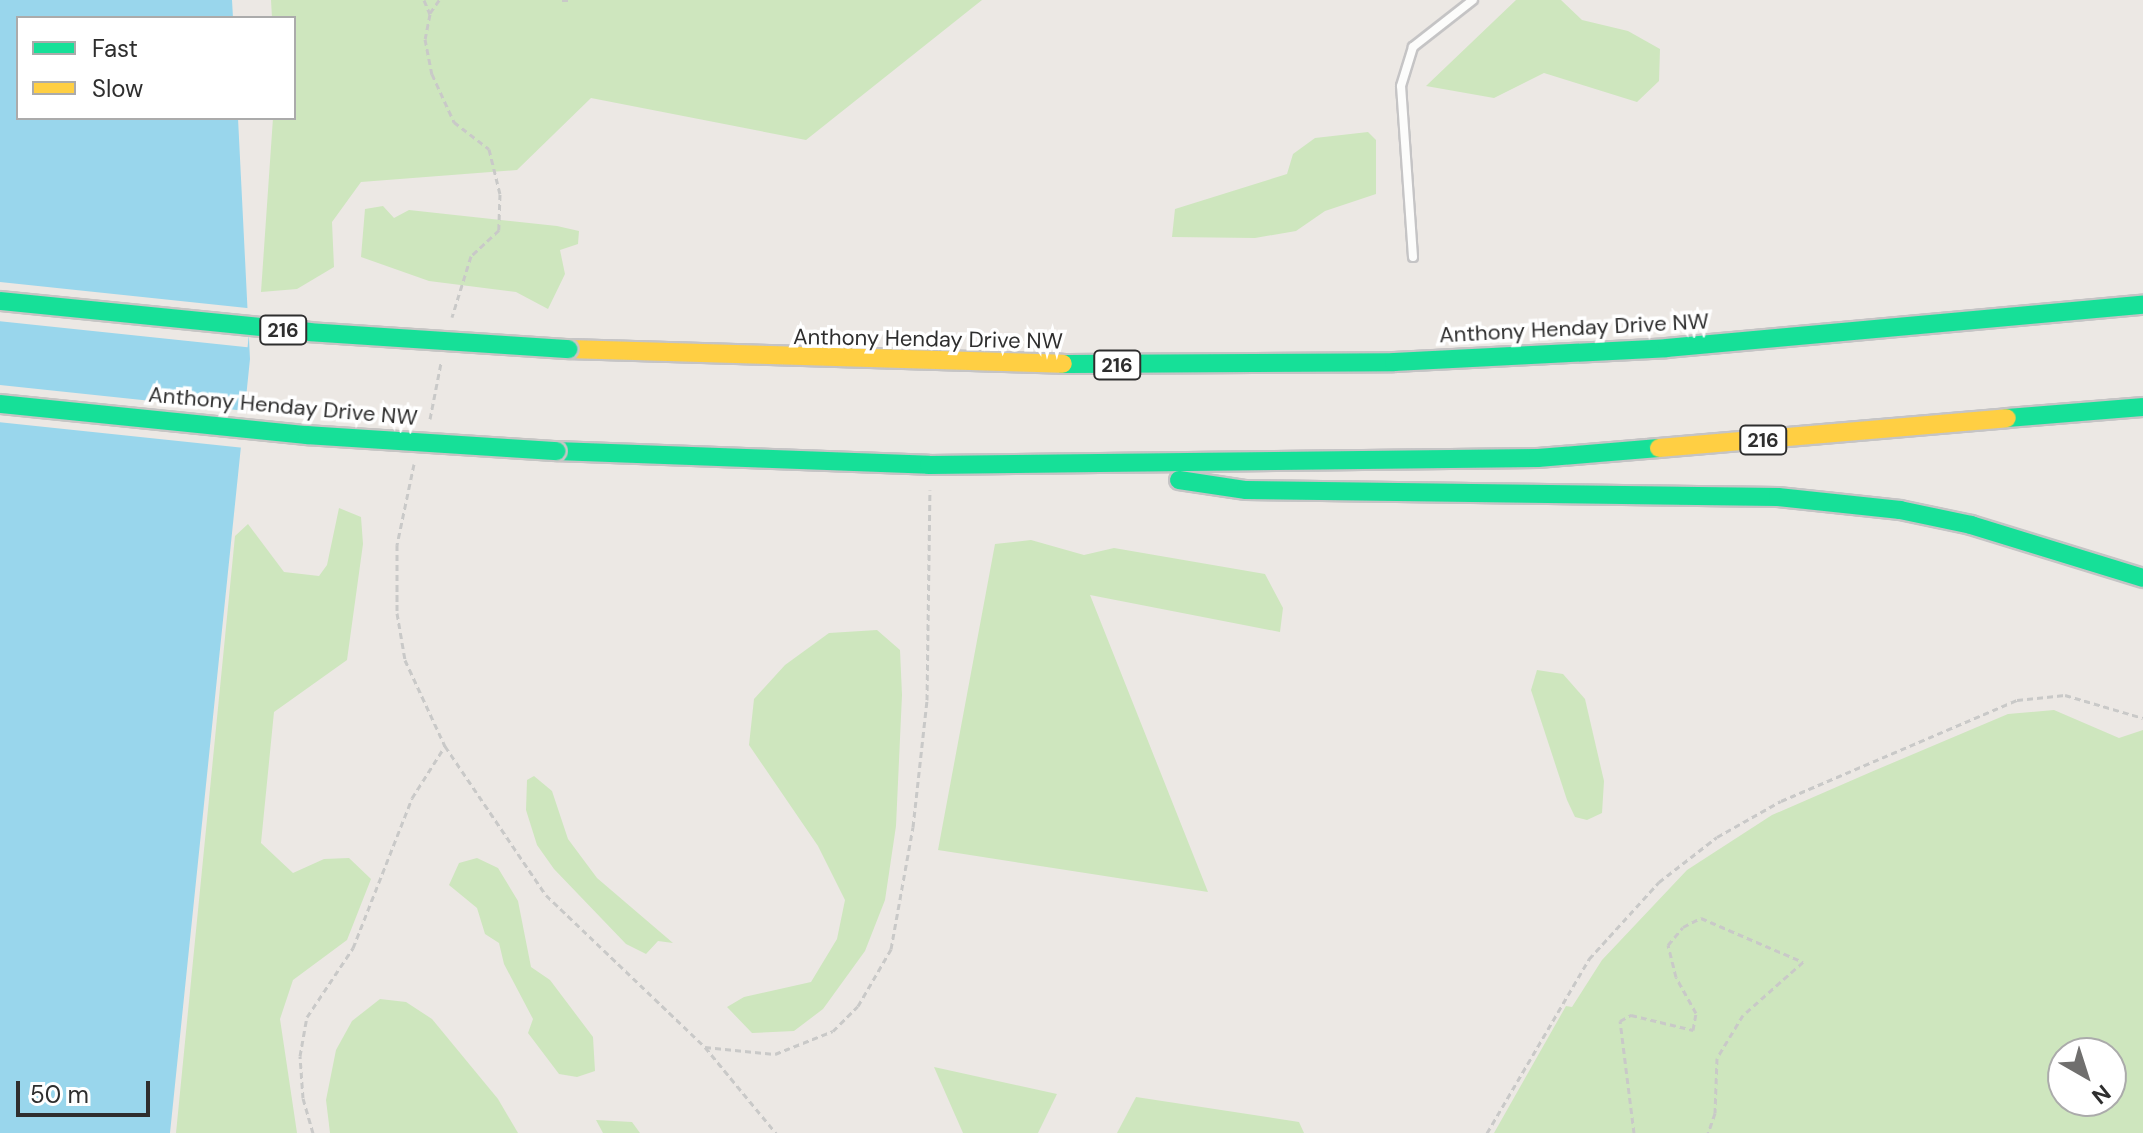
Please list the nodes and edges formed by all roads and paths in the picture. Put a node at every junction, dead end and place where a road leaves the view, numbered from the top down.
1 (424, 0) edge
2 (439, 0) edge
3 (562, 0) edge
4 (568, 0) edge
5 (1473, 0) edge
6 (430, 14) junction
7 (1413, 257) dead end
8 (456, 296) dead end
9 (0, 301) edge
10 (2143, 305) edge
11 (442, 356) dead end
12 (0, 404) edge
13 (2143, 407) edge
14 (427, 431) dead end
15 (416, 459) dead end
16 (929, 465) junction
17 (1082, 465) junction
18 (2143, 578) edge
19 (2143, 718) edge
20 (445, 746) junction
21 (705, 1047) junction
22 (313, 1133) edge
23 (776, 1133) edge
24 (1487, 1133) edge
25 (1634, 1133) edge
26 (1708, 1133) edge

1 - 6 path
2 - 6 path
3 - 4 path
5 - 7 lane
6 - 8 path
9 - 10 highway, Anthony Henday Drive NW / 216, bridge
11 - 14 path
12 - 16 highway, Anthony Henday Drive NW / 216, bridge
13 - 17 highway, Anthony Henday Drive NW / 216
15 - 20 path
16 - 17 highway, Anthony Henday Drive NW / 216
16 - 21 path
17 - 18 highway
19 - 24 path
20 - 21 path
20 - 22 path
21 - 23 path
25 - 26 path

